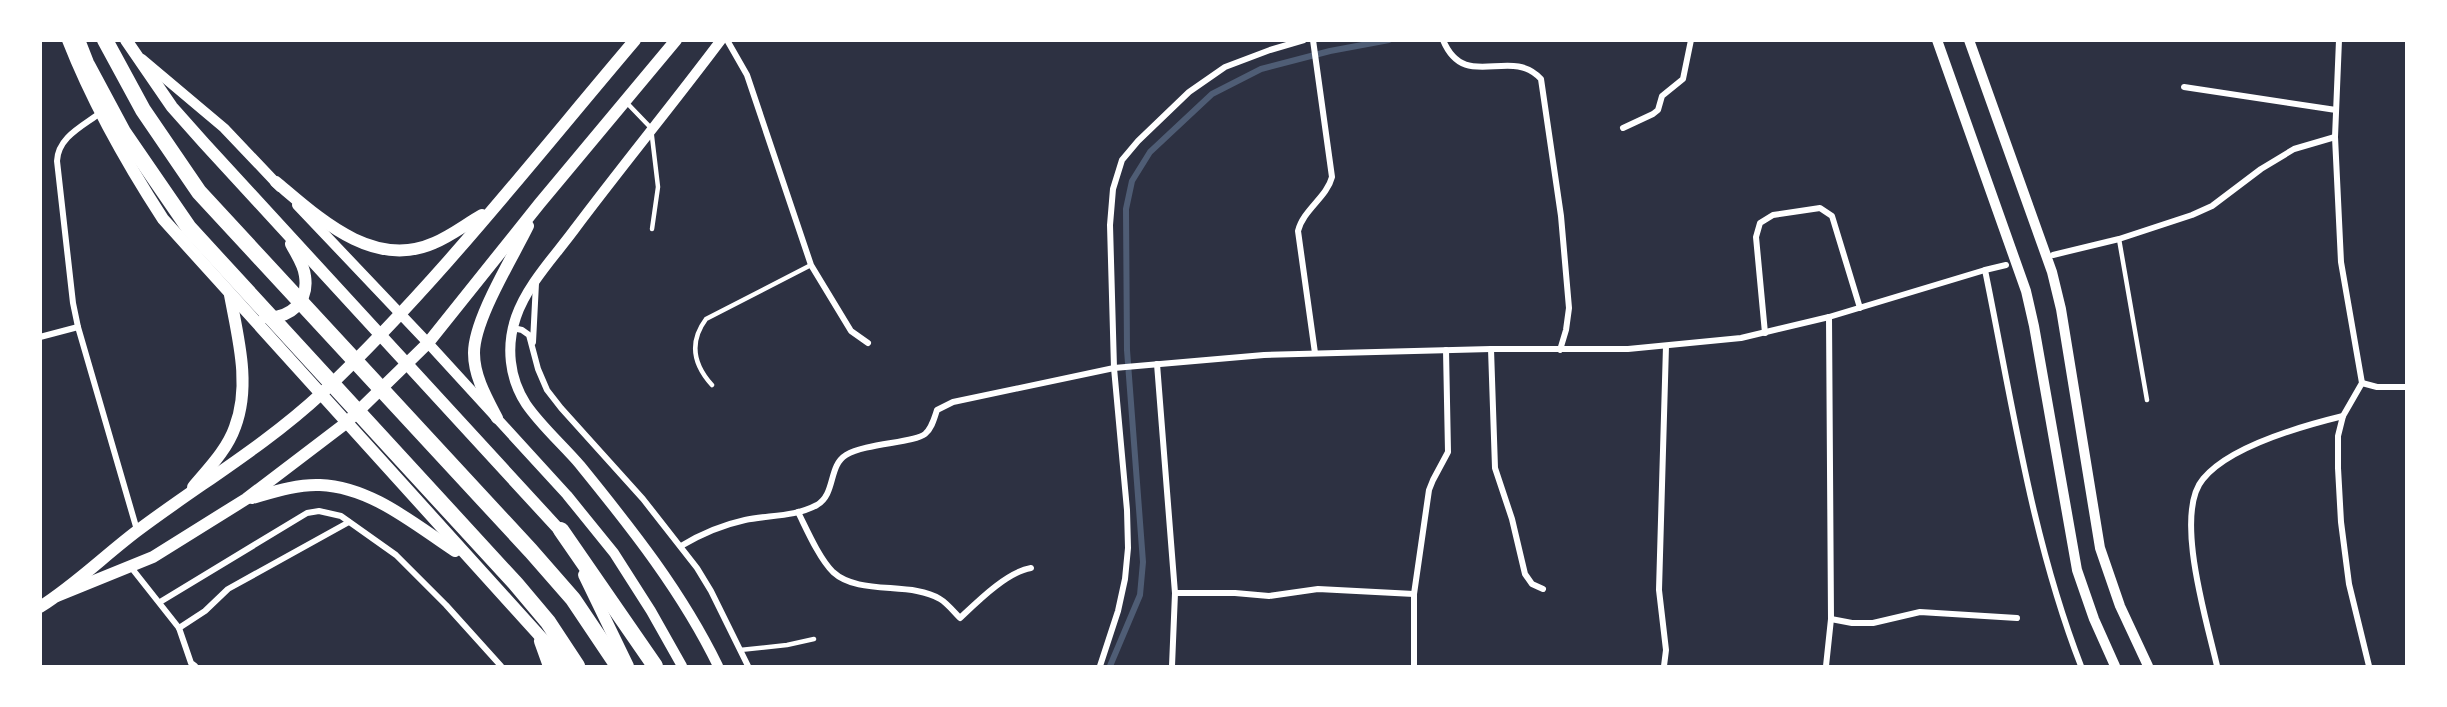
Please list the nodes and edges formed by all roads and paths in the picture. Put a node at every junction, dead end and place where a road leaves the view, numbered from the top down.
1 (68, 40) edge
2 (77, 40) edge
3 (105, 40) edge
4 (635, 40) edge
5 (676, 40) edge
6 (721, 40) edge
7 (727, 40) edge
8 (1304, 40) edge
9 (1313, 40) edge
10 (1691, 40) edge
11 (1937, 40) edge
12 (1969, 40) edge
13 (2339, 40) edge
14 (1443, 41) edge
15 (129, 46) edge
16 (2184, 87) dead end
17 (624, 101) junction
18 (2336, 110) junction
19 (100, 113) junction
20 (651, 128) junction
21 (1623, 128) dead end
22 (2335, 137) junction
23 (276, 182) junction
24 (540, 203) junction
25 (493, 207) junction
26 (283, 228) junction
27 (652, 229) dead end
28 (2119, 239) junction
29 (2053, 255) dead end
30 (811, 265) junction
31 (2006, 266) dead end
32 (1985, 270) junction
33 (536, 280) junction
34 (230, 293) junction
35 (1860, 308) junction
36 (400, 314) junction
37 (1829, 317) junction
38 (78, 327) junction
39 (513, 328) junction
40 (1765, 333) junction
41 (380, 334) junction
42 (40, 337) edge
43 (428, 343) junction
44 (868, 343) dead end
45 (533, 345) junction
46 (1666, 346) junction
47 (1491, 349) junction
48 (1446, 350) junction
49 (1560, 350) junction
50 (1316, 353) junction
51 (408, 363) junction
52 (1157, 364) junction
53 (1117, 368) junction
54 (2362, 383) junction
55 (712, 385) dead end
56 (2406, 387) edge
57 (320, 394) junction
58 (2147, 400) dead end
59 (2343, 416) junction
60 (497, 418) junction
61 (346, 423) junction
62 (246, 499) junction
63 (182, 500) junction
64 (798, 512) junction
65 (349, 522) junction
66 (561, 530) junction
67 (137, 531) junction
68 (681, 546) junction
69 (469, 559) junction
70 (130, 566) junction
71 (1031, 568) dead end
72 (1543, 589) dead end
73 (1175, 593) junction
74 (1414, 594) junction
75 (57, 596) junction
76 (160, 602) junction
77 (40, 607) edge
78 (2018, 618) dead end
79 (1831, 619) junction
80 (179, 628) junction
81 (814, 639) dead end
82 (542, 641) junction
83 (740, 650) junction
84 (191, 665) edge
85 (501, 666) edge
86 (551, 666) edge
87 (567, 666) edge
88 (577, 666) edge
89 (618, 666) edge
90 (628, 666) edge
91 (655, 666) edge
92 (682, 666) edge
93 (718, 666) edge
94 (747, 666) edge
95 (1100, 666) edge
96 (1172, 666) edge
97 (1414, 666) edge
98 (1664, 666) edge
99 (1827, 666) edge
100 (2081, 666) edge
101 (2115, 666) edge
102 (2148, 666) edge
103 (2217, 666) edge
104 (2369, 666) edge

1 - 19 main road
2 - 88 highway
3 - 89 highway
4 - 25 main road
5 - 17 main road
6 - 20 street
7 - 30 street
8 - 53 street
9 - 50 street
10 - 21 street
11 - 101 street
12 - 102 street
13 - 18 street
14 - 49 street
15 - 23 street
15 - 26 main road
16 - 18 street
17 - 20 lane
17 - 24 main road
18 - 22 street
19 - 34 main road
19 - 38 street
20 - 27 lane
20 - 33 street
22 - 28 street
22 - 54 street
23 - 25 main road
23 - 36 street
24 - 43 main road
24 - 60 main road
25 - 36 main road
26 - 34 main road
26 - 41 main road
28 - 29 street
28 - 58 lane
30 - 44 street
30 - 55 lane
31 - 32 street
32 - 35 street
32 - 100 street
33 - 39 street
33 - 45 street
34 - 57 main road
34 - 63 main road
35 - 37 street
35 - 40 street
36 - 41 main road
36 - 43 street
37 - 40 street
37 - 79 street
38 - 42 street
38 - 67 street
39 - 45 street
39 - 93 street
40 - 46 street
41 - 51 main road
41 - 57 main road
43 - 51 main road
43 - 60 street
45 - 68 street
46 - 49 street
46 - 98 street
47 - 48 street
47 - 49 street
47 - 72 street
48 - 50 street
48 - 74 street
50 - 52 street
51 - 61 main road
51 - 66 main road
52 - 53 street
52 - 73 street
53 - 64 street
53 - 95 street
54 - 56 street
54 - 59 street
57 - 61 main road
57 - 63 main road
59 - 103 street
59 - 104 street
60 - 92 street
61 - 62 main road
61 - 69 main road
62 - 69 main road
62 - 70 main road
63 - 67 main road
64 - 68 street
64 - 71 street
65 - 76 street
65 - 80 street
65 - 85 street
66 - 90 main road
66 - 91 highway
67 - 75 main road
68 - 83 street
69 - 82 main road
70 - 75 main road
70 - 76 street
73 - 74 street
73 - 96 street
74 - 97 street
75 - 77 main road
76 - 80 street
78 - 79 street
79 - 99 street
80 - 84 street
81 - 83 lane
82 - 86 highway
82 - 87 main road
83 - 94 street

